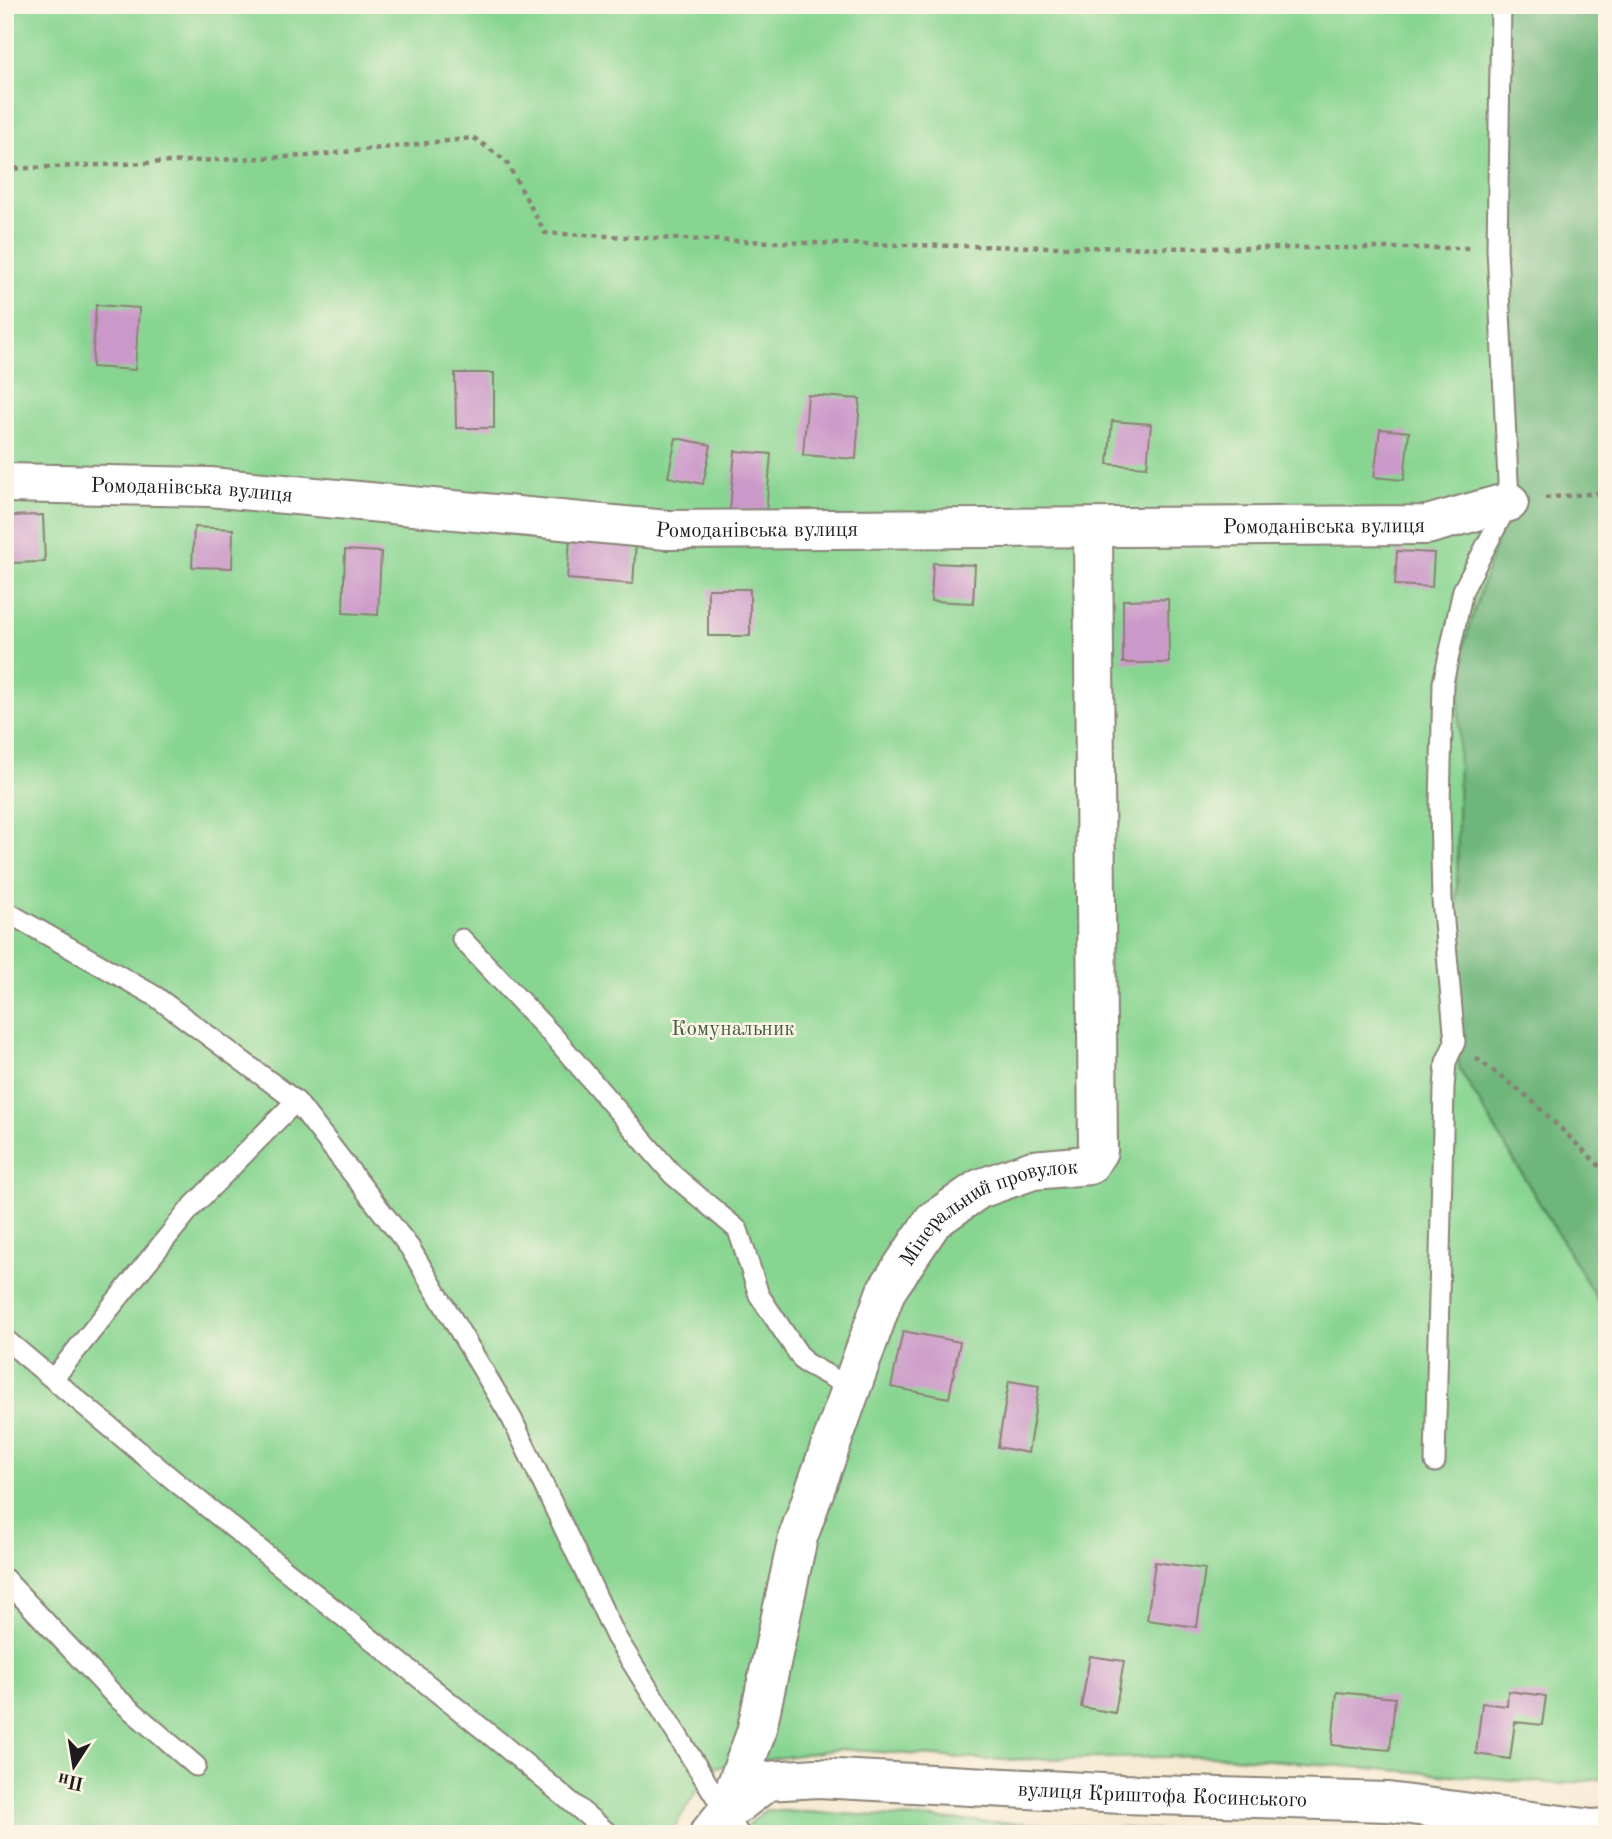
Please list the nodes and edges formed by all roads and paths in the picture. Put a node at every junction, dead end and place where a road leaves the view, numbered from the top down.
1 (1501, 5) edge
2 (5, 169) edge
3 (1497, 248) junction
4 (5, 483) edge
5 (1607, 492) edge
6 (1509, 502) junction
7 (1093, 528) junction
8 (5, 911) edge
9 (462, 939) dead end
10 (1455, 1042) junction
11 (296, 1101) junction
12 (1607, 1173) edge
13 (5, 1339) edge
14 (53, 1378) junction
15 (851, 1388) junction
16 (1435, 1462) dead end
17 (5, 1579) edge
18 (196, 1766) dead end
19 (1482, 1825) edge
20 (724, 1827) edge
21 (1607, 1828) edge
22 (609, 1834) edge

1 - 3 lane
2 - 3 path
3 - 6 lane
4 - 7 street, Ромоданівська вулиця
5 - 6 path
6 - 7 street, Ромоданівська вулиця
6 - 10 lane
7 - 15 street, Мінеральний провулок
8 - 11 lane
9 - 15 lane
10 - 12 path
10 - 16 lane
11 - 14 lane
11 - 20 lane
13 - 14 lane
14 - 22 lane
15 - 20 street, Мінеральний провулок
17 - 18 lane
19 - 20 street, вулиця Криштофа Косинського
19 - 21 street, вулиця Криштофа Косинського

